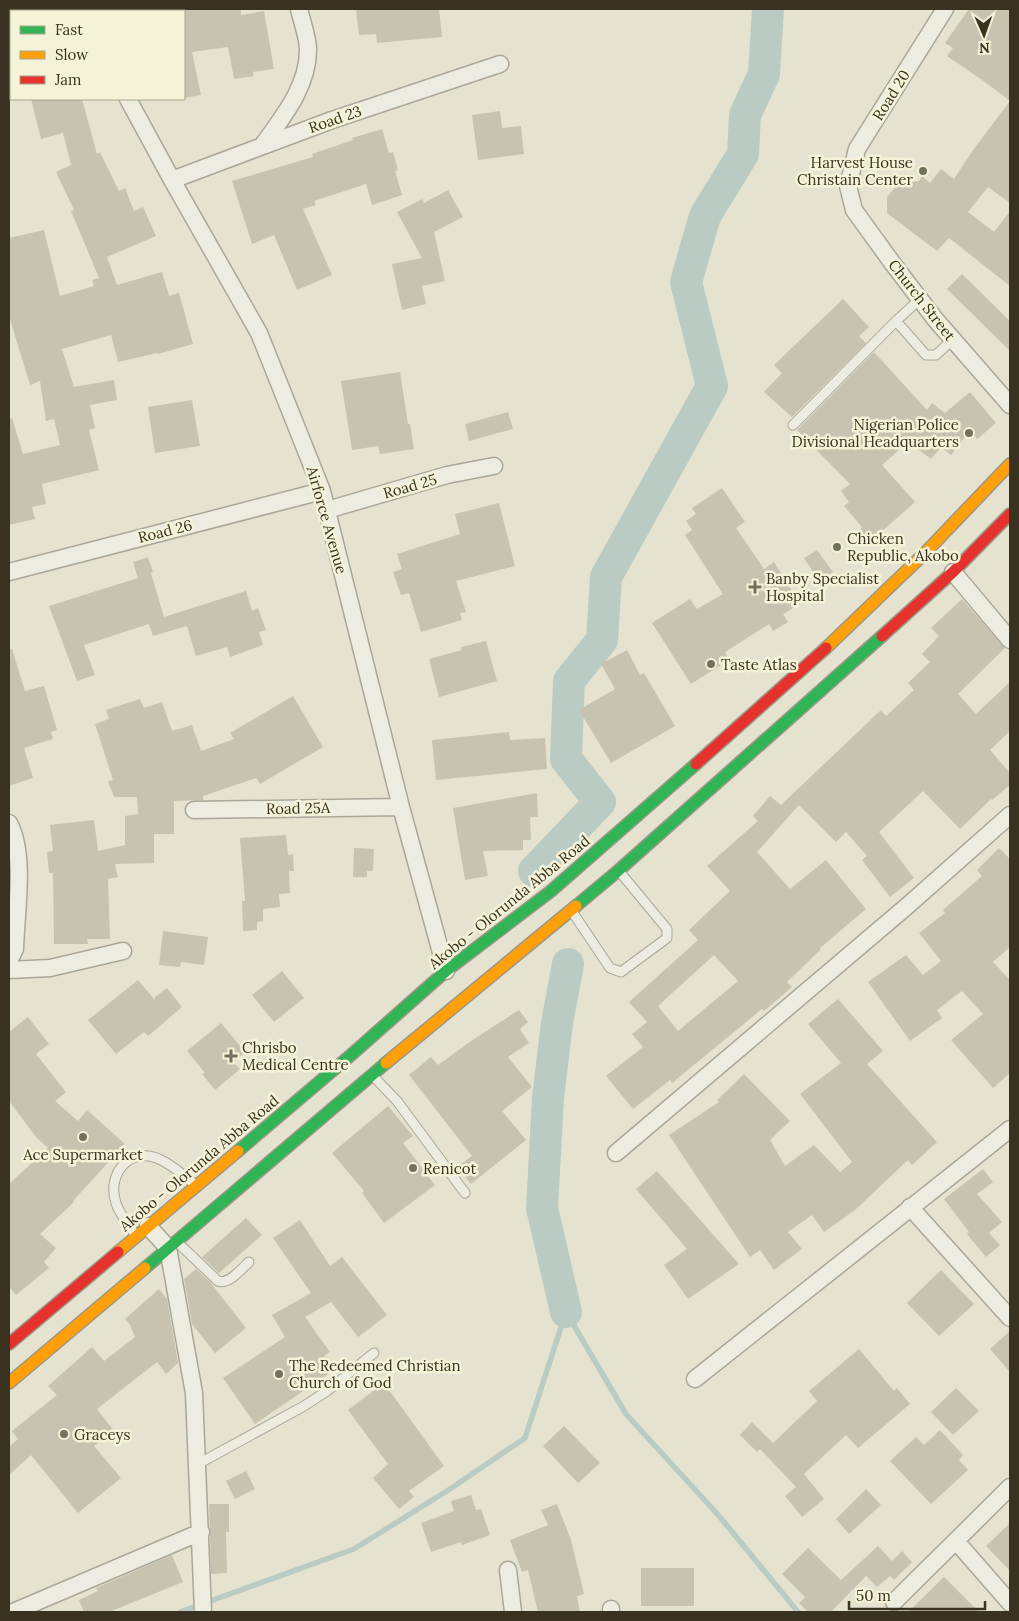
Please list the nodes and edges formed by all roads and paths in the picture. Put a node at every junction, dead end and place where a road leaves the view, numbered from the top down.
1 (299, 9) edge
2 (945, 9) edge
3 (500, 64) dead end
4 (129, 100) edge
5 (262, 146) junction
6 (172, 180) junction
7 (848, 186) joint
8 (920, 299) junction
9 (896, 321) junction
10 (952, 339) junction
11 (1010, 405) edge
12 (793, 425) dead end
13 (1010, 464) edge
14 (494, 466) dead end
15 (322, 491) junction
16 (327, 510) junction
17 (1010, 514) edge
18 (9, 572) edge
19 (953, 572) junction
20 (1010, 640) edge
21 (401, 806) junction
22 (194, 810) dead end
23 (1010, 815) edge
24 (9, 822) edge
25 (619, 870) junction
26 (568, 912) junction
27 (123, 951) dead end
28 (9, 961) edge
29 (9, 970) edge
30 (446, 972) junction
31 (372, 1075) junction
32 (1010, 1128) edge
33 (616, 1154) dead end
34 (196, 1185) junction
35 (465, 1193) dead end
36 (910, 1206) junction
37 (142, 1231) junction
38 (172, 1245) junction
39 (250, 1262) dead end
40 (1010, 1318) edge
41 (9, 1344) edge
42 (374, 1353) dead end
43 (695, 1379) dead end
44 (9, 1383) edge
45 (198, 1464) junction
46 (1010, 1487) edge
47 (200, 1532) junction
48 (956, 1541) junction
49 (508, 1570) dead end
50 (894, 1602) dead end
51 (1010, 1603) edge
52 (203, 1611) edge
53 (13, 1612) edge
54 (513, 1612) edge

1 - 5 street
2 - 7 street, Road 20
3 - 5 street, Road 23
4 - 6 street, Airforce Avenue
5 - 6 street, Road 23
6 - 15 street, Airforce Avenue
7 - 8 street, Church Street
8 - 9 lane
8 - 10 street, Church Street
9 - 10 lane
9 - 12 lane
10 - 11 street, Church Street
13 - 30 main road, Akobo - Olorunda Abba Road
14 - 16 street, Road 25
15 - 16 street, Airforce Avenue
15 - 18 street, Road 26
16 - 21 street, Airforce Avenue
17 - 19 main road
19 - 20 street
19 - 25 main road
21 - 22 street, Road 25A
21 - 30 street, Airforce Avenue
23 - 33 street
24 - 28 street
25 - 26 main road
25 - 26 lane
26 - 31 main road
27 - 29 street
30 - 34 main road, Akobo - Olorunda Abba Road
31 - 35 lane
31 - 38 main road
32 - 36 street
34 - 37 main road, Akobo - Olorunda Abba Road
34 - 37 lane
36 - 40 street
36 - 43 street
37 - 38 street
37 - 41 main road, Akobo - Olorunda Abba Road
38 - 39 lane
38 - 44 main road
38 - 45 street
42 - 45 lane
45 - 47 street
46 - 48 street
47 - 52 street
47 - 53 street
48 - 50 street
48 - 51 street
49 - 54 street

